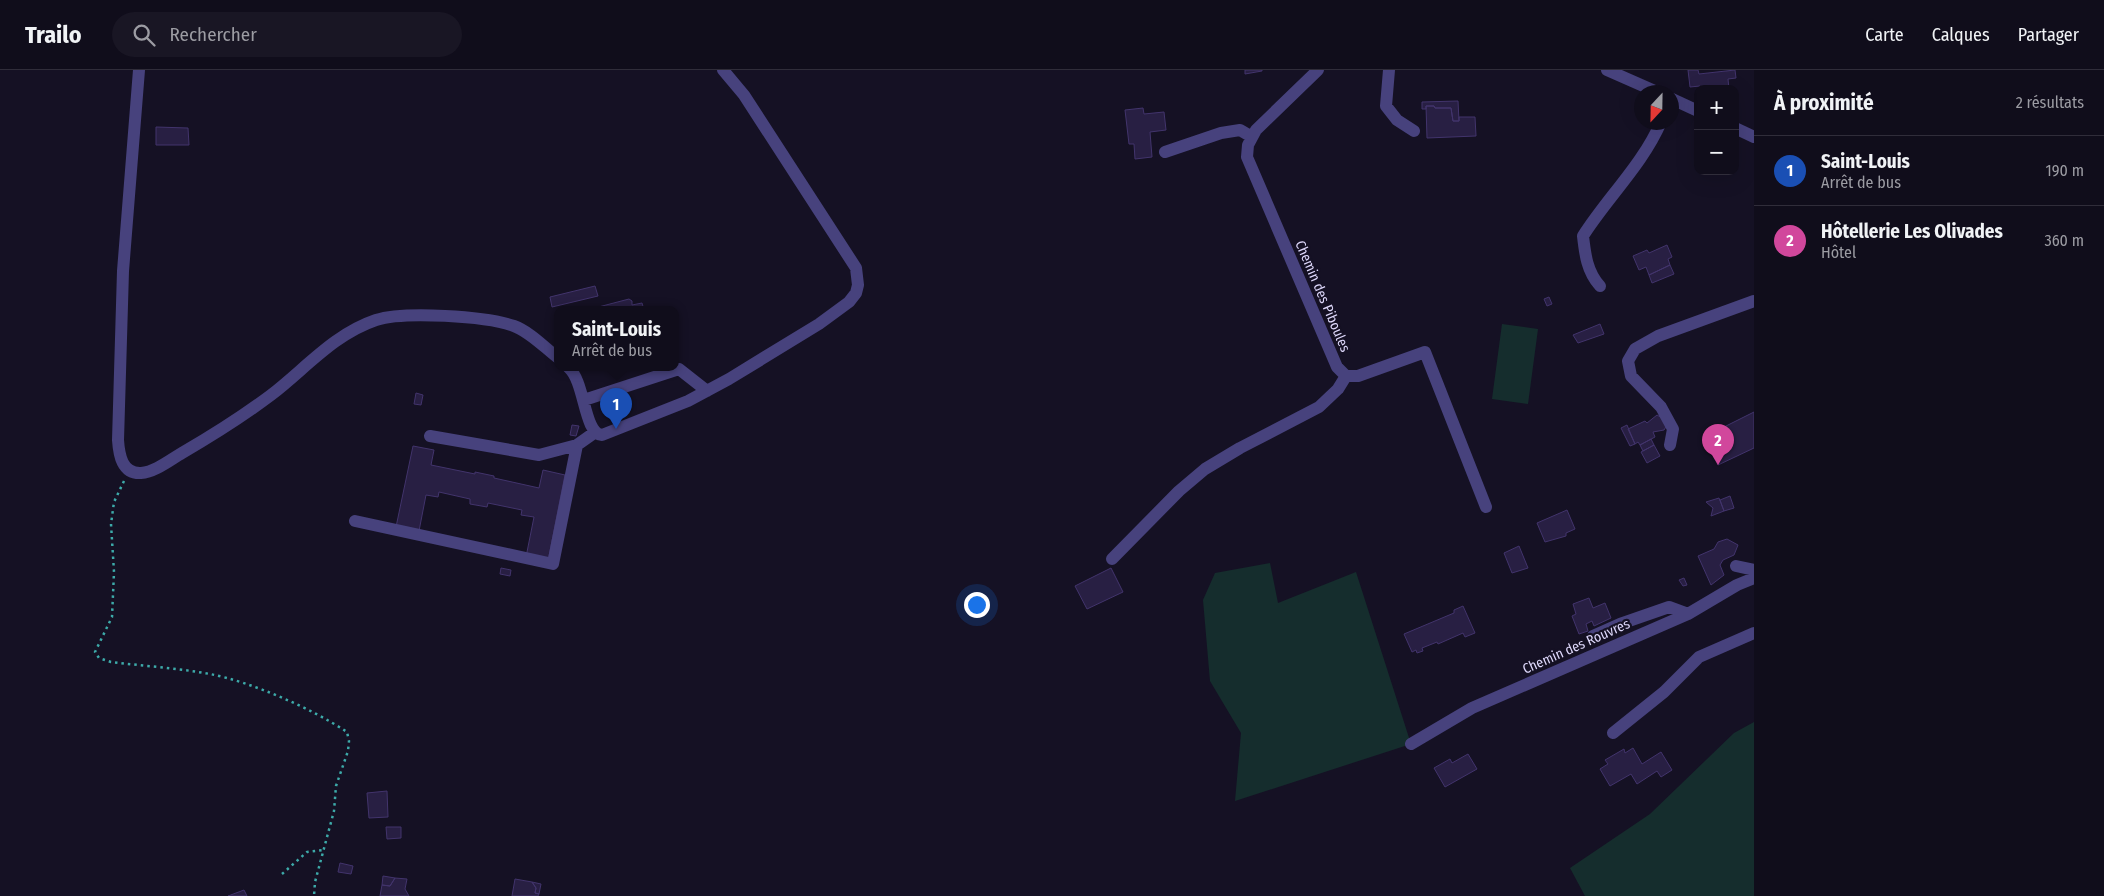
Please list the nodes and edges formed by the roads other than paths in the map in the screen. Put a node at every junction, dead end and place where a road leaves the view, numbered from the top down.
1 (139, 70) edge
2 (723, 70) edge
3 (1318, 70) edge
4 (1389, 70) edge
5 (1607, 70) edge
6 (1641, 85) edge
7 (1679, 102) edge
8 (1694, 109) edge
9 (1657, 130) edge
10 (1739, 130) edge
11 (1414, 131) dead end
12 (1754, 137) edge
13 (1252, 138) junction
14 (1165, 152) dead end
15 (1600, 286) dead end
16 (1754, 301) edge
17 (554, 355) edge
18 (679, 369) edge
19 (572, 371) edge
20 (673, 371) edge
21 (1346, 376) junction
22 (707, 391) junction
23 (584, 400) junction
24 (594, 433) junction
25 (430, 436) dead end
26 (1670, 445) dead end
27 (577, 446) junction
28 (1486, 507) dead end
29 (355, 520) dead end
30 (1112, 560) dead end
31 (1736, 566) dead end
32 (1754, 570) edge
33 (1754, 578) edge
34 (1688, 614) junction
35 (1754, 633) edge
36 (1594, 636) dead end
37 (1613, 733) dead end
38 (1411, 744) dead end

1 - 17 street
2 - 22 street
3 - 13 street
4 - 11 street
5 - 6 street
7 - 8 street
9 - 15 street
10 - 12 street
13 - 14 street
13 - 21 street, Chemin des Piboules
16 - 26 street
18 - 22 street
19 - 23 street
20 - 23 street
21 - 28 street
21 - 30 street
22 - 24 street
23 - 24 street
24 - 27 street
25 - 27 street
27 - 29 street
31 - 32 street
33 - 34 street, Chemin des Rouvres
34 - 36 street
34 - 38 street, Chemin des Rouvres
35 - 37 street

